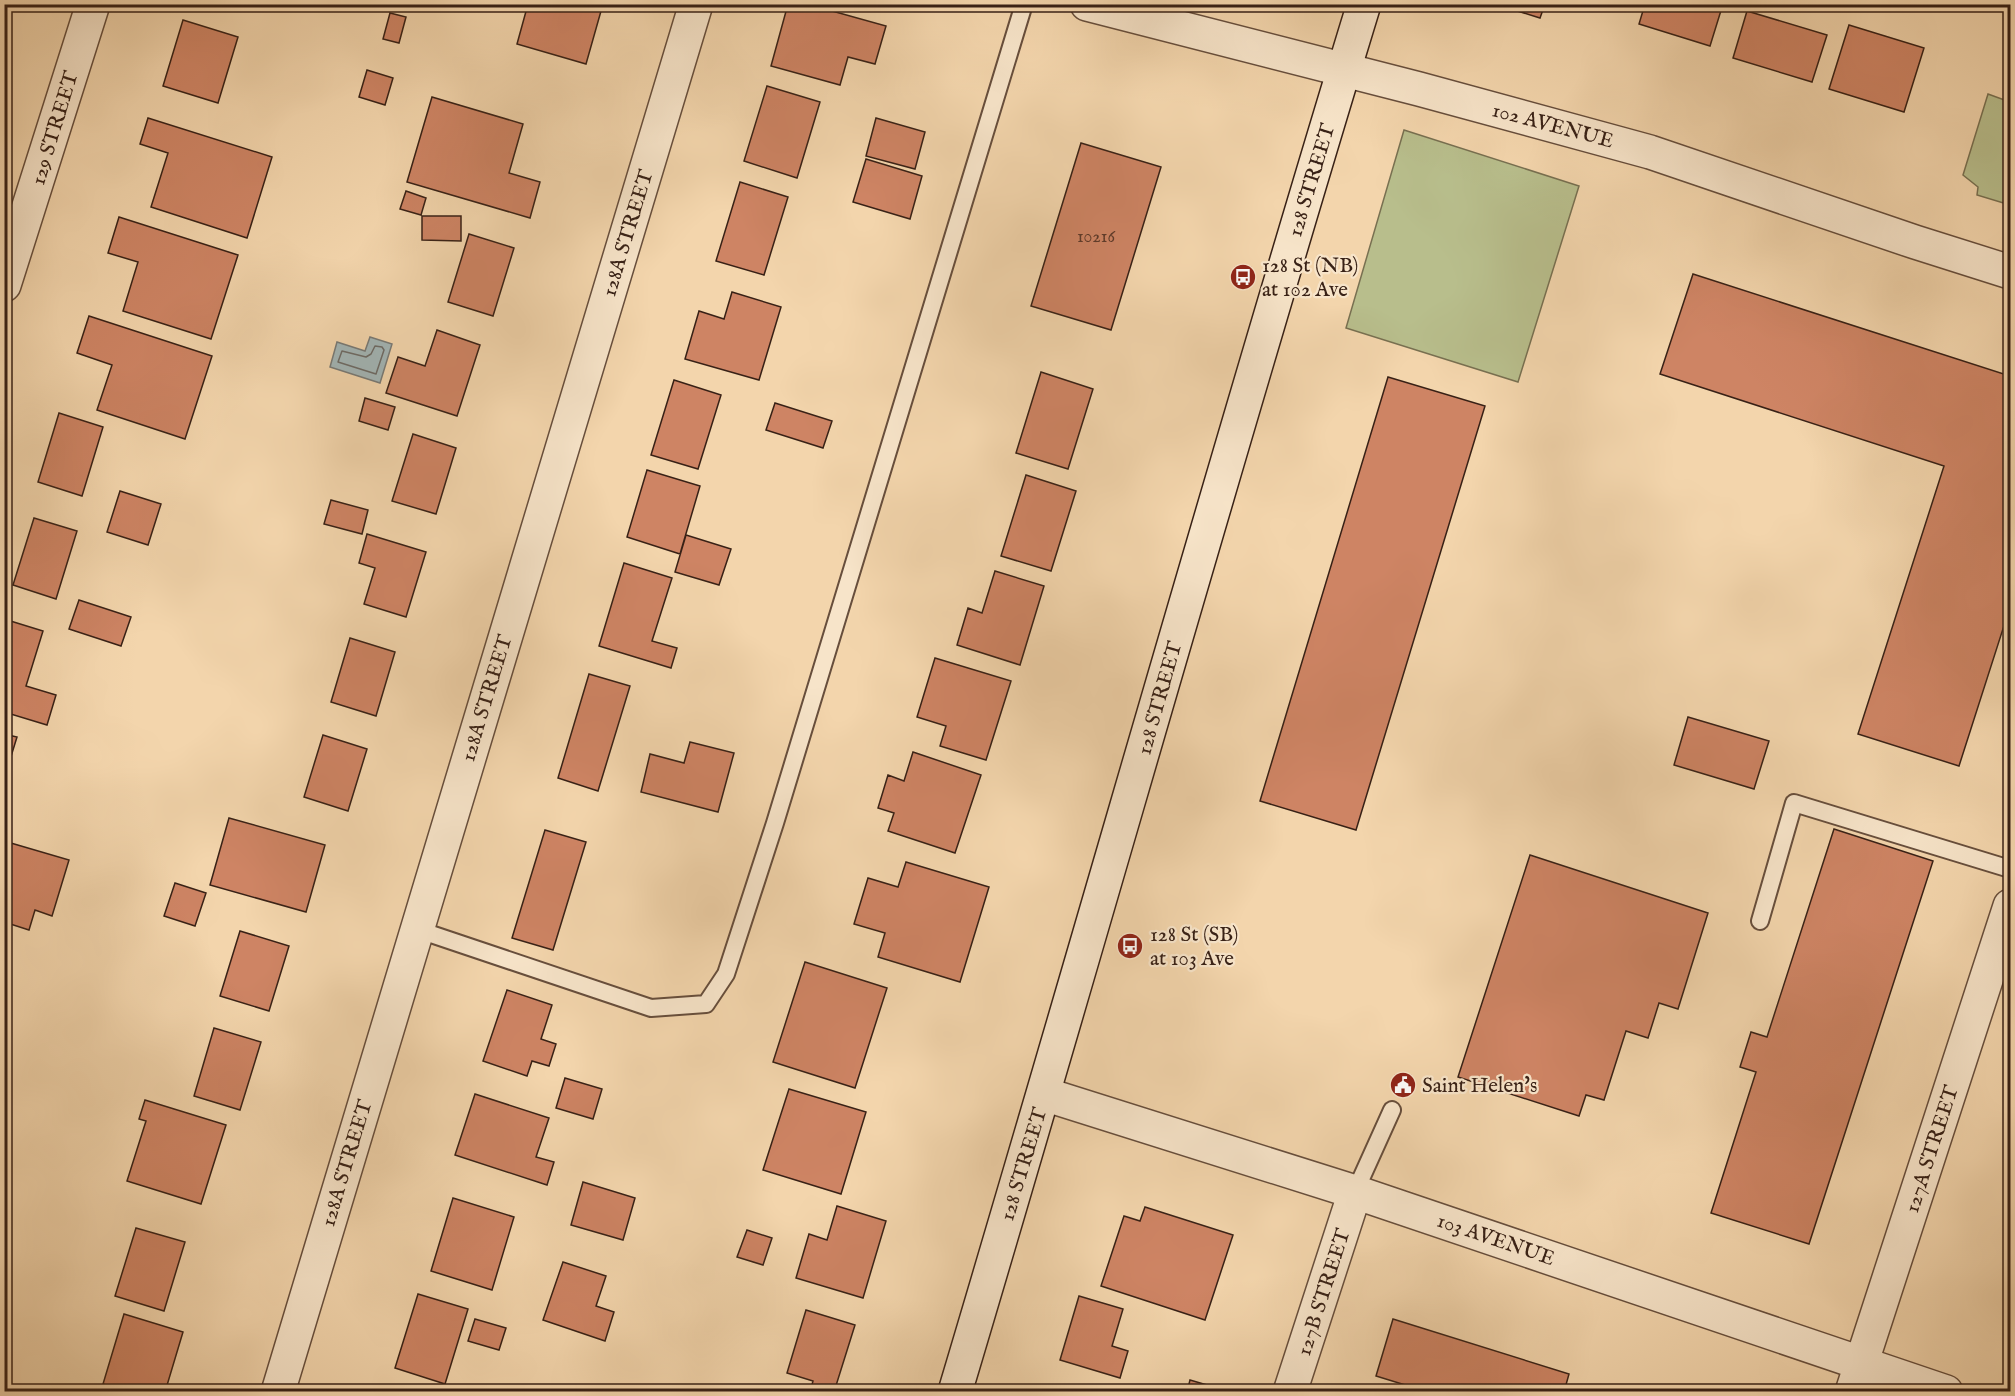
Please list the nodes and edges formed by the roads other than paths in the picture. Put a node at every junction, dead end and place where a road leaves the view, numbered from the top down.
1 (93, 4) edge
2 (696, 4) edge
3 (1024, 4) edge
4 (1087, 4) edge
5 (1364, 4) edge
6 (1346, 70) junction
7 (2010, 272) edge
8 (4, 285) edge
9 (2010, 869) edge
10 (2010, 906) edge
11 (1760, 921) dead end
12 (416, 929) junction
13 (1044, 1094) junction
14 (1392, 1110) dead end
15 (1355, 1191) junction
16 (1857, 1377) edge
17 (278, 1392) edge
18 (955, 1392) edge
19 (1290, 1392) edge
20 (1946, 1392) edge

1 - 8 street, 129 STREET
2 - 12 street, 128A STREET
3 - 12 lane
4 - 6 street, 102 AVENUE
5 - 6 street, 128 STREET
6 - 7 street, 102 AVENUE
6 - 13 street, 128 STREET
9 - 11 lane
10 - 16 street, 127A STREET
12 - 17 street, 128A STREET
13 - 15 street, 103 AVENUE
13 - 18 street, 128 STREET
14 - 15 lane
15 - 16 street, 103 AVENUE
15 - 19 street, 127B STREET
16 - 20 street, 103 AVENUE

